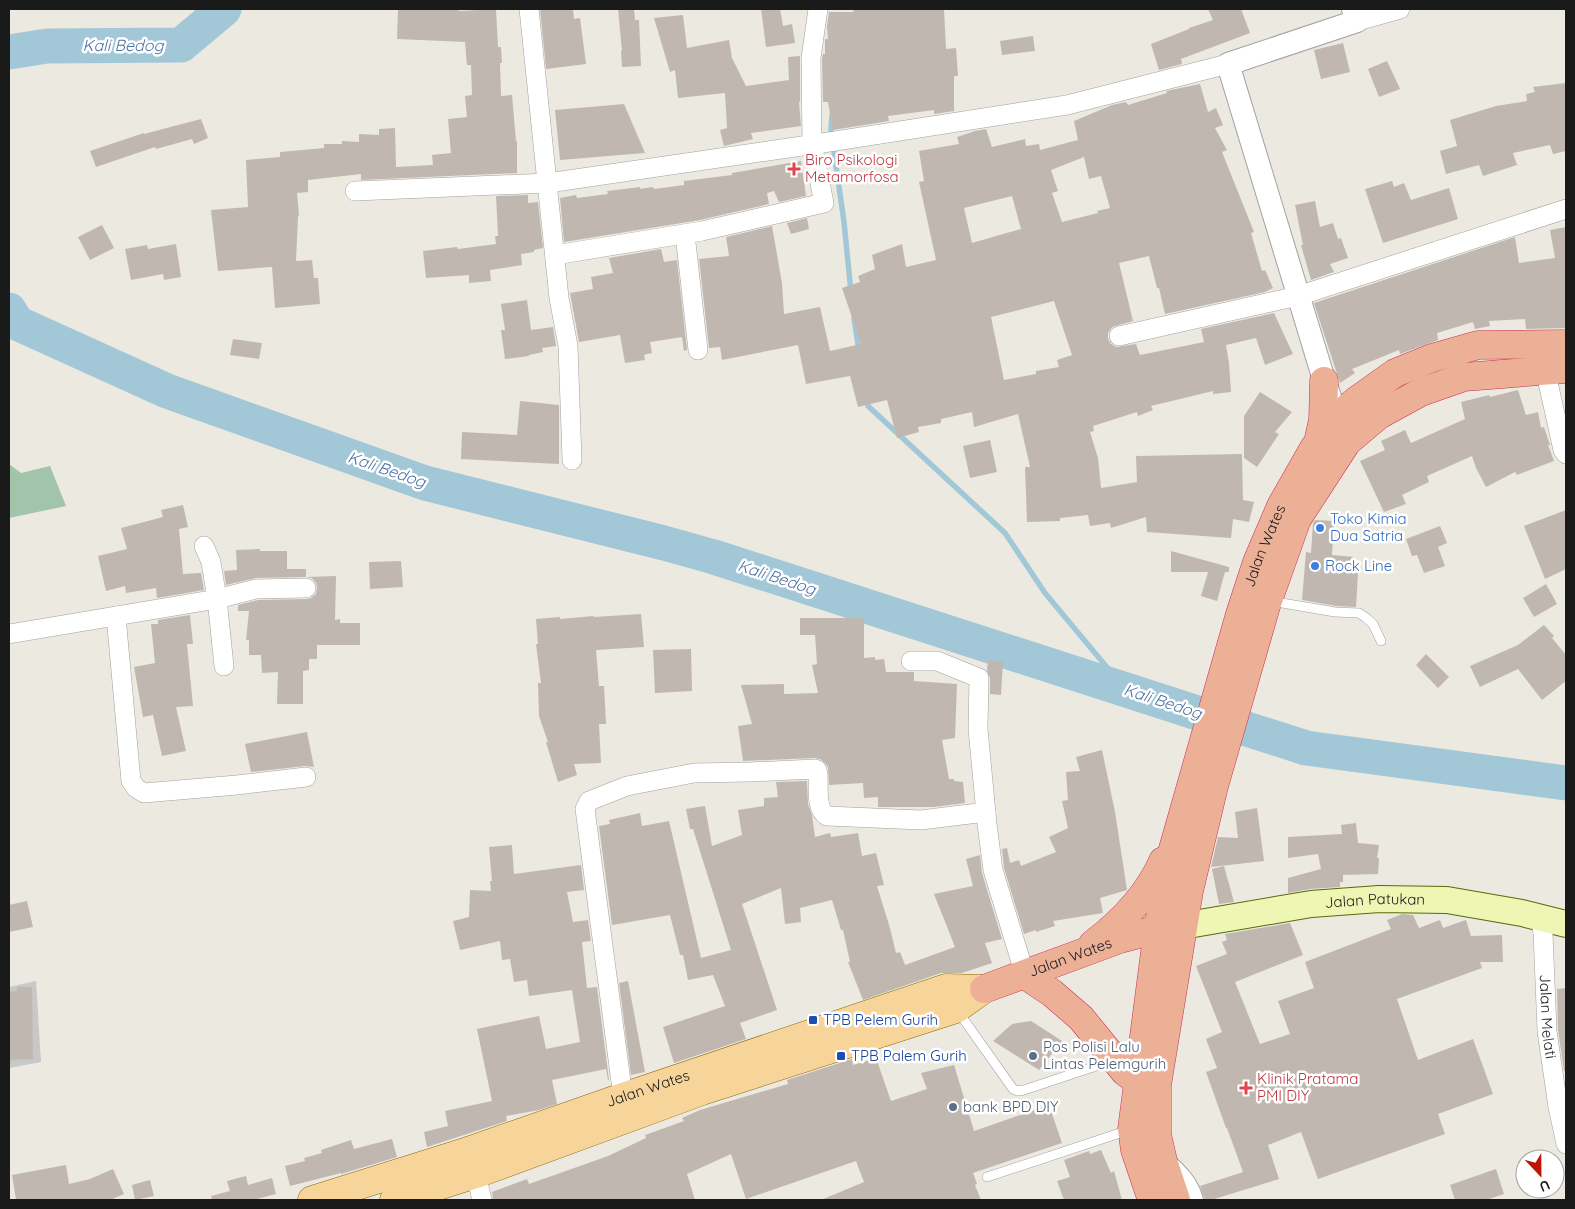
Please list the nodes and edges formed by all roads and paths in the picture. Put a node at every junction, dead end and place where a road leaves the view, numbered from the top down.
1 (530, 9) edge
2 (818, 9) edge
3 (1400, 9) edge
4 (1354, 15) edge
5 (1228, 64) junction
6 (820, 143) junction
7 (548, 183) junction
8 (355, 191) dead end
9 (1566, 208) edge
10 (685, 234) junction
11 (555, 255) junction
12 (1298, 296) junction
13 (1119, 336) dead end
14 (1566, 344) edge
15 (698, 350) dead end
16 (1556, 369) edge
17 (1324, 381) junction
18 (1366, 393) junction
19 (1338, 416) junction
20 (1318, 442) junction
21 (1566, 454) edge
22 (572, 460) dead end
23 (204, 546) dead end
24 (306, 588) dead end
25 (218, 599) junction
26 (1268, 601) junction
27 (116, 616) junction
28 (1249, 622) junction
29 (9, 634) edge
30 (1381, 641) dead end
31 (911, 661) dead end
32 (224, 666) dead end
33 (306, 777) dead end
34 (986, 812) junction
35 (1179, 826) junction
36 (1540, 917) junction
37 (1566, 924) edge
38 (1170, 928) junction
39 (1080, 954) junction
40 (1026, 975) junction
41 (984, 990) joint
42 (951, 998) junction
43 (1114, 1060) junction
44 (1147, 1083) junction
45 (623, 1097) junction
46 (1144, 1125) junction
47 (1566, 1144) edge
48 (1163, 1161) junction
49 (476, 1175) edge
50 (987, 1177) dead end
51 (312, 1200) edge
52 (394, 1200) edge
53 (1152, 1200) edge
54 (1176, 1200) edge
55 (1192, 1200) edge

1 - 7 street
2 - 6 street
3 - 4 street
4 - 5 street
5 - 6 street
5 - 12 street
6 - 7 street
6 - 10 street
7 - 8 street
7 - 11 street
9 - 12 street
10 - 11 street
10 - 15 street
11 - 22 street
12 - 13 street
12 - 17 street
14 - 18 highway, Jalan Wates
16 - 21 street
16 - 26 highway, Jalan Wates
17 - 18 highway
17 - 19 street
17 - 20 highway
18 - 19 highway, Jalan Wates
19 - 20 highway, Jalan Wates
20 - 28 highway, Jalan Wates
23 - 25 street
24 - 25 street
25 - 27 street
25 - 32 street
26 - 28 highway, Jalan Wates
26 - 30 lane
27 - 29 street
27 - 33 street
28 - 35 highway, Jalan Wates
28 - 38 highway, Jalan Wates
31 - 34 street
34 - 40 street
34 - 45 street
35 - 38 highway, Jalan Wates
35 - 39 highway
36 - 37 main road, Jalan Patukan
36 - 38 main road, Jalan Patukan
36 - 47 street, Jalan Melati
38 - 39 highway, Jalan Wates
38 - 44 highway
39 - 40 highway, Jalan Wates
40 - 41 highway, Jalan Wates
40 - 43 highway
41 - 42 main road, Jalan Wates
42 - 43 lane
42 - 45 main road, Jalan Wates
42 - 49 main road, Jalan Wates
43 - 44 highway
44 - 46 highway
45 - 49 main road, Jalan Wates
46 - 48 highway
46 - 50 lane
46 - 53 highway
48 - 54 highway
48 - 55 street
49 - 51 main road, Jalan Wates
49 - 52 main road, Jalan Wates

